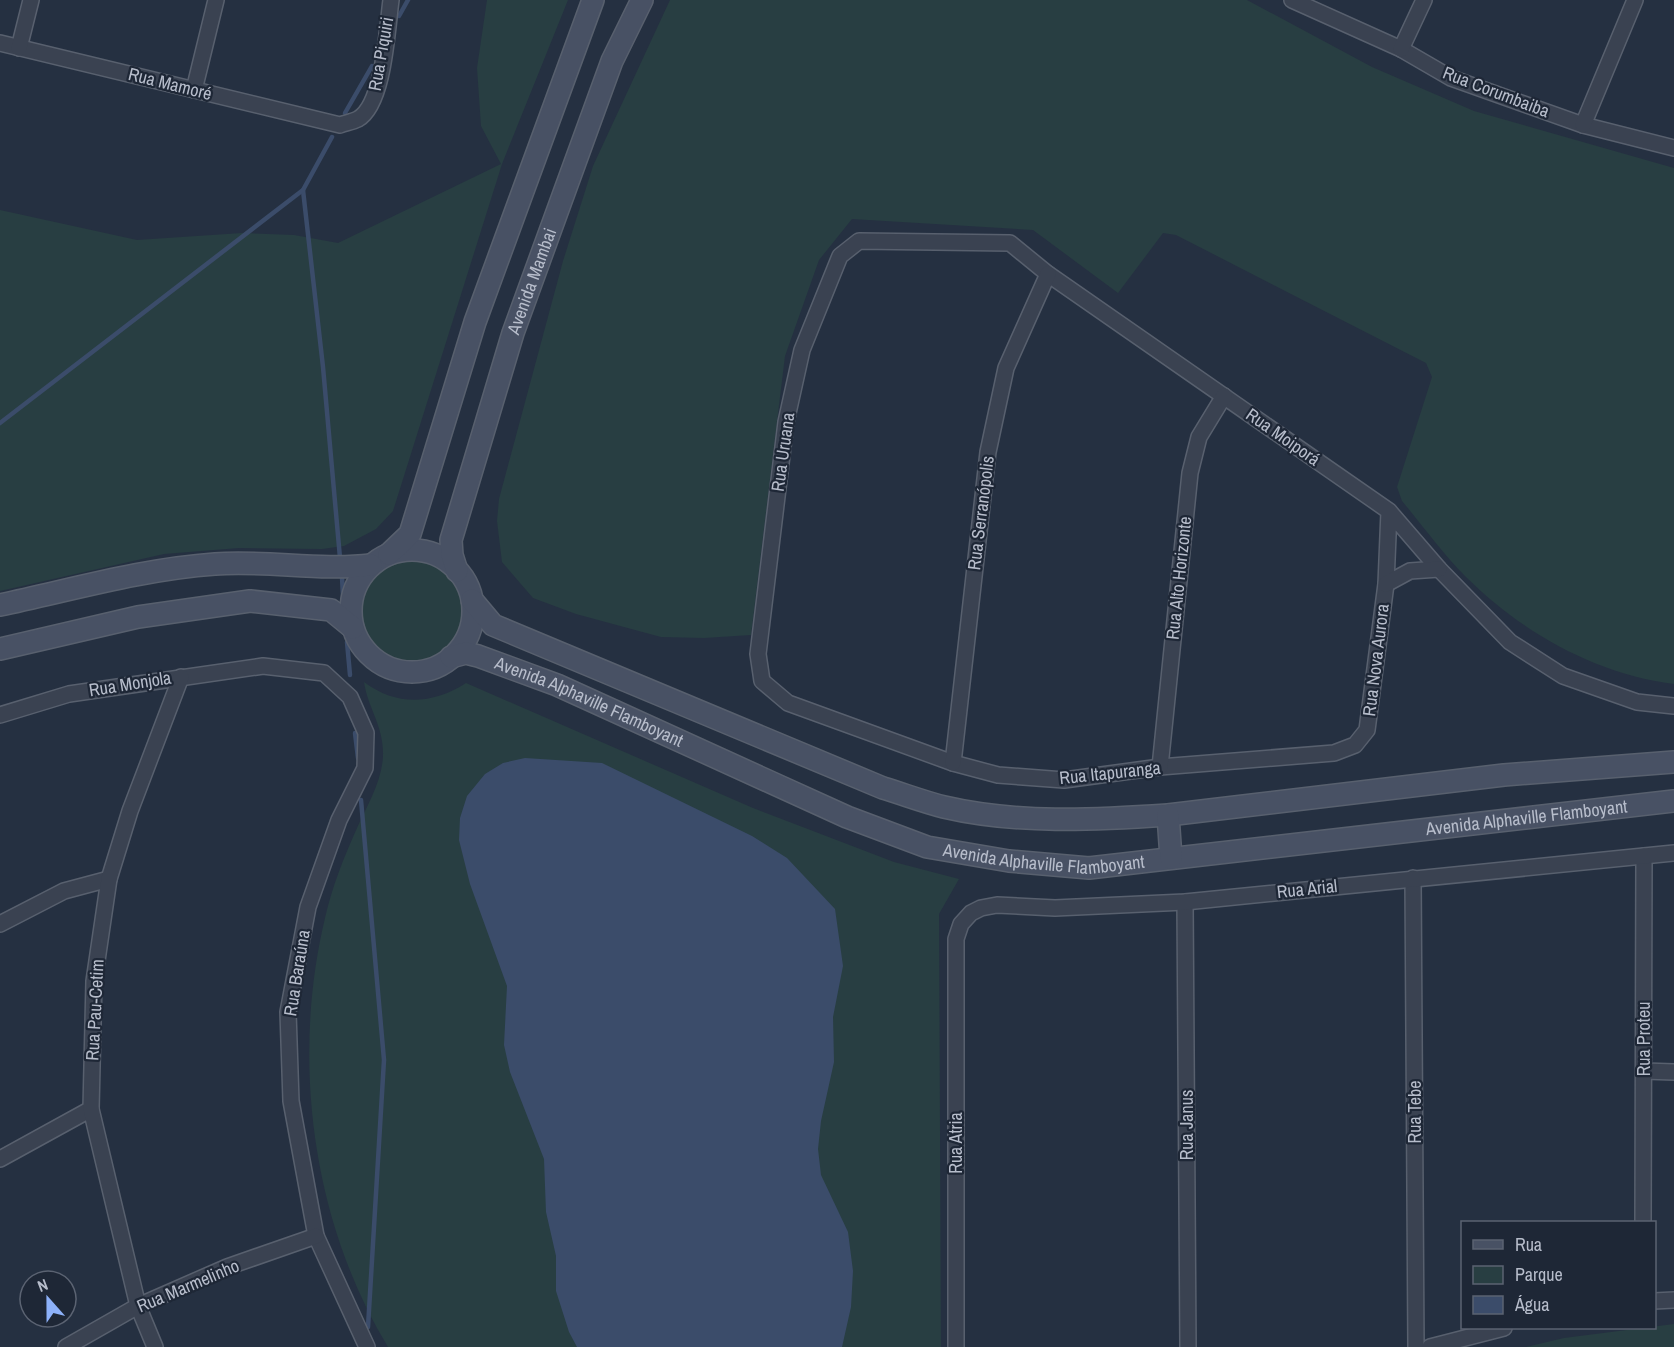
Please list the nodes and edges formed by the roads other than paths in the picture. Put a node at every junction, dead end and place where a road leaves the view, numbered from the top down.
1 (31, 0) edge
2 (216, 0) edge
3 (391, 0) edge
4 (593, 0) edge
5 (642, 0) edge
6 (1292, 0) edge
7 (1424, 0) edge
8 (1635, 0) edge
9 (0, 43) edge
10 (19, 48) junction
11 (1401, 49) junction
12 (194, 90) junction
13 (340, 125) joint
14 (1584, 125) junction
15 (1674, 148) edge
16 (859, 241) joint
17 (1048, 274) junction
18 (1224, 396) junction
19 (1389, 511) junction
20 (389, 554) junction
21 (371, 565) junction
22 (1438, 569) junction
23 (457, 571) junction
24 (1386, 584) junction
25 (472, 600) junction
26 (0, 605) edge
27 (352, 628) junction
28 (0, 649) edge
29 (451, 657) junction
30 (263, 666) joint
31 (181, 676) junction
32 (762, 681) joint
33 (1674, 706) edge
34 (0, 715) edge
35 (1334, 753) joint
36 (1674, 762) edge
37 (953, 763) junction
38 (1160, 767) junction
39 (1674, 801) edge
40 (1168, 815) junction
41 (1674, 853) edge
42 (1644, 856) junction
43 (1172, 858) junction
44 (1413, 878) junction
45 (109, 879) junction
46 (1185, 902) junction
47 (0, 924) edge
48 (956, 939) joint
49 (1644, 1071) junction
50 (1674, 1072) edge
51 (91, 1109) junction
52 (0, 1159) edge
53 (1643, 1221) edge
54 (316, 1236) junction
55 (1674, 1300) edge
56 (1656, 1301) edge
57 (138, 1306) junction
58 (1500, 1329) edge
59 (66, 1347) edge
60 (154, 1347) edge
61 (367, 1347) edge
62 (956, 1347) edge
63 (1188, 1347) edge
64 (1416, 1347) edge
65 (1431, 1347) edge

1 - 10 street
2 - 12 street
3 - 13 street, Rua Piquiri
4 - 20 street
5 - 23 street, Avenida Mambai
6 - 11 street, Rua Corumbaiba
7 - 11 street
8 - 14 street
9 - 10 street, Rua Mamoré
10 - 12 street, Rua Mamoré
11 - 14 street, Rua Corumbaiba
12 - 13 street, Rua Mamoré
14 - 15 street, Rua Corumbaiba
16 - 17 street, Rua Moiporá
16 - 32 street, Rua Uruana
17 - 18 street, Rua Moiporá
17 - 37 street, Rua Serranópolis
18 - 19 street, Rua Moiporá
18 - 38 street, Rua Alto Horizonte
19 - 22 street, Rua Moiporá
19 - 24 street, Rua Nova Aurora
20 - 21 street
20 - 23 street
21 - 26 street
21 - 27 street
22 - 24 street, Rua Nova Aurora
22 - 33 street, Rua Moiporá
23 - 25 street
24 - 35 street, Rua Nova Aurora
25 - 29 street
25 - 40 street, Avenida Alphaville Flamboyant
27 - 28 street
27 - 29 street
29 - 43 street, Avenida Alphaville Flamboyant
30 - 31 street, Rua Monjola
30 - 54 street, Rua Baraúna
31 - 34 street, Rua Monjola
31 - 45 street, Rua Pau-Cetim
32 - 37 street, Rua Itapuranga
35 - 38 street, Rua Itapuranga
36 - 40 street, Avenida Alphaville Flamboyant
37 - 38 street, Rua Itapuranga
39 - 43 street, Avenida Alphaville Flamboyant
40 - 43 street
41 - 42 street, Rua Arial
42 - 44 street, Rua Arial
42 - 49 street, Rua Proteu
44 - 46 street, Rua Arial
44 - 64 street, Rua Tebe
45 - 47 street
45 - 51 street, Rua Pau-Cetim
46 - 48 street, Rua Arial
46 - 63 street, Rua Janus
48 - 62 street, Rua Atria
49 - 50 street
49 - 53 street, Rua Proteu
51 - 52 street
51 - 57 street, Rua Pau-Cetim
54 - 57 street, Rua Marmelinho
54 - 61 street, Rua Baraúna
55 - 56 street
57 - 59 street, Rua Marmelinho
57 - 60 street, Rua Pau-Cetim
58 - 65 street

